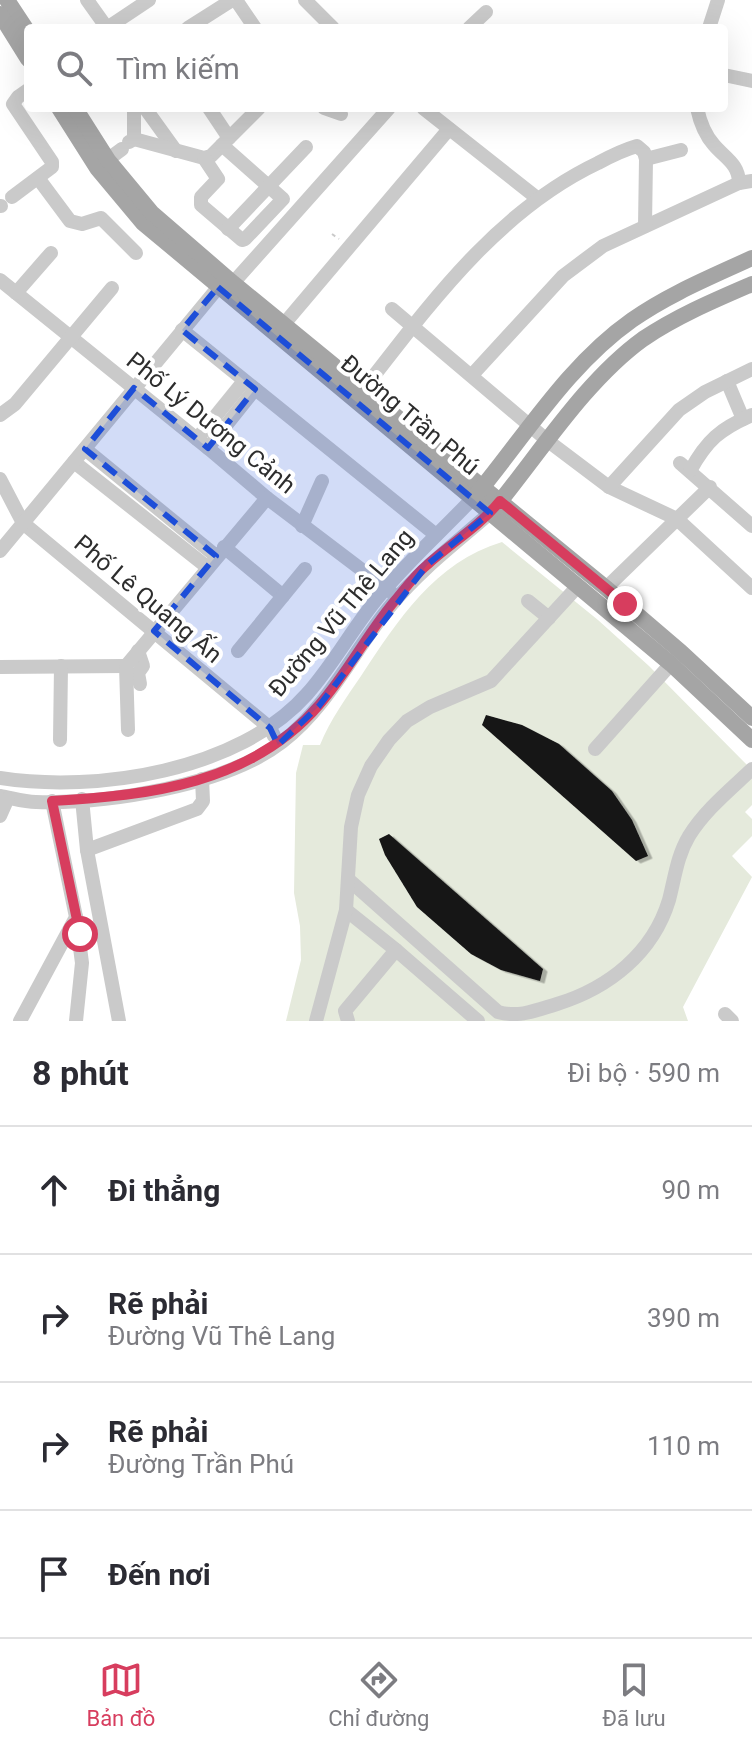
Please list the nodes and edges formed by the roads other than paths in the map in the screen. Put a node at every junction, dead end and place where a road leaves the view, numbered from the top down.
1 (87, 0) edge
2 (149, 0) edge
3 (234, 0) edge
4 (305, 0) edge
5 (718, 0) edge
6 (5, 5) edge
7 (486, 12) dead end
8 (104, 24) edge
9 (113, 24) edge
10 (197, 24) edge
11 (252, 24) edge
12 (329, 24) edge
13 (473, 24) edge
14 (710, 24) edge
15 (24, 27) edge
16 (24, 50) edge
17 (728, 76) edge
18 (752, 81) edge
19 (24, 93) edge
20 (62, 112) edge
21 (77, 112) edge
22 (133, 112) edge
23 (148, 112) edge
24 (211, 112) edge
25 (254, 112) edge
26 (335, 112) edge
27 (385, 112) edge
28 (428, 112) edge
29 (698, 112) edge
30 (341, 114) dead end
31 (449, 129) junction
32 (226, 141) junction
33 (128, 143) junction
34 (306, 147) dead end
35 (681, 150) dead end
36 (176, 152) junction
37 (204, 158) junction
38 (646, 159) junction
39 (102, 164) junction
40 (38, 178) junction
41 (745, 182) edge
42 (270, 186) junction
43 (537, 198) junction
44 (4, 203) edge
45 (645, 226) junction
46 (51, 253) dead end
47 (136, 253) dead end
48 (752, 258) edge
49 (226, 282) junction
50 (752, 284) edge
51 (112, 288) dead end
52 (6, 289) edge
53 (392, 309) dead end
54 (284, 324) junction
55 (413, 326) junction
56 (182, 330) junction
57 (70, 337) junction
58 (752, 369) edge
59 (472, 375) junction
60 (727, 381) junction
61 (250, 385) junction
62 (134, 388) junction
63 (363, 390) junction
64 (0, 415) edge
65 (747, 417) edge
66 (530, 426) junction
67 (548, 441) junction
68 (203, 443) junction
69 (85, 449) junction
70 (74, 462) junction
71 (0, 479) edge
72 (322, 481) dead end
73 (609, 487) junction
74 (710, 487) junction
75 (478, 492) junction
76 (267, 498) junction
77 (495, 507) junction
78 (677, 519) junction
79 (23, 523) junction
80 (302, 526) junction
81 (752, 526) edge
82 (436, 535) junction
83 (0, 551) edge
84 (215, 557) junction
85 (305, 569) dead end
86 (578, 586) junction
87 (606, 588) junction
88 (752, 588) edge
89 (392, 593) junction
90 (283, 596) junction
91 (528, 601) dead end
92 (549, 618) junction
93 (154, 631) junction
94 (138, 651) junction
95 (238, 651) dead end
96 (676, 658) junction
97 (61, 666) junction
98 (126, 666) junction
99 (0, 667) edge
100 (140, 684) dead end
101 (752, 718) edge
102 (270, 728) junction
103 (128, 730) dead end
104 (60, 740) dead end
105 (752, 740) edge
106 (278, 745) junction
107 (595, 749) dead end
108 (752, 769) edge
109 (0, 778) edge
110 (202, 779) junction
111 (4, 797) edge
112 (82, 799) junction
113 (52, 801) junction
114 (0, 816) edge
115 (87, 850) junction
116 (349, 880) junction
117 (346, 910) junction
118 (76, 917) junction
119 (396, 950) junction
120 (20, 1021) edge
121 (76, 1021) edge
122 (119, 1021) edge
123 (316, 1021) edge
124 (348, 1021) edge
125 (478, 1021) edge

1 - 8 street
2 - 9 street
3 - 10 street
3 - 11 street
4 - 12 street
5 - 14 street
6 - 15 main road
6 - 16 main road
7 - 13 street
17 - 18 street
19 - 40 street
20 - 39 main road, Đường Trần Phú
21 - 39 main road, Đường Trần Phú
22 - 33 street
23 - 36 street
24 - 32 street
25 - 32 street
26 - 30 street
27 - 49 street
28 - 31 street
29 - 41 street
31 - 43 street
31 - 54 street
32 - 37 street
32 - 42 street
33 - 36 street
33 - 39 street
34 - 42 street
35 - 38 street
36 - 37 street
37 - 42 street
38 - 43 street
38 - 45 street
39 - 49 main road, Đường Trần Phú
40 - 44 street
40 - 47 street
41 - 45 street
43 - 55 street
45 - 59 street
46 - 52 street
48 - 66 main road
49 - 54 main road, Đường Trần Phú
49 - 56 street
49 - 75 main road, Đường Trần Phú
50 - 67 main road
51 - 57 street
52 - 57 street, Phố Lý Dương Cảnh
53 - 55 street
54 - 63 main road, Đường Trần Phú
55 - 59 street
55 - 63 street
56 - 61 street
56 - 62 street
57 - 62 street, Phố Lý Dương Cảnh
57 - 64 street
58 - 60 street
59 - 66 street
60 - 65 street
60 - 73 street
61 - 68 street
61 - 82 street
62 - 68 street, Phố Lý Dương Cảnh
62 - 69 street
63 - 75 main road, Đường Trần Phú
65 - 74 street
66 - 67 street
66 - 75 main road
67 - 73 street
67 - 77 main road
68 - 76 street, Phố Lý Dương Cảnh
69 - 70 street
69 - 84 street
70 - 79 street
70 - 84 street
71 - 79 street, Phố Lê Quang Ấn
72 - 80 street
73 - 78 street
74 - 78 street
74 - 81 street
75 - 77 main road, Đường Trần Phú
75 - 82 street, Đường Vũ Thê Lang
76 - 80 street, Phố Lý Dương Cảnh
76 - 84 street
77 - 86 main road, Đường Trần Phú
77 - 87 main road, Đường Trần Phú
77 - 89 street, Đường Vũ Thê Lang
78 - 87 street
78 - 88 street
79 - 83 street
79 - 93 street, Phố Lê Quang Ấn
80 - 89 street, Phố Lý Dương Cảnh
82 - 89 street, Đường Vũ Thê Lang
84 - 90 street
84 - 93 street
85 - 90 street
86 - 92 street
86 - 96 main road, Đường Trần Phú
87 - 96 main road, Đường Trần Phú
89 - 102 street, Đường Vũ Thê Lang
89 - 106 street, Đường Vũ Thê Lang
90 - 95 street
91 - 92 street
92 - 116 street
93 - 94 street
93 - 102 street, Phố Lê Quang Ấn
94 - 98 street
94 - 100 street
96 - 101 main road, Đường Trần Phú
96 - 105 main road, Đường Trần Phú
96 - 107 street
97 - 98 street
97 - 99 street
97 - 104 street
98 - 103 street
102 - 106 street, Phố Lê Quang Ấn
102 - 109 street, Đường Vũ Thê Lang
106 - 110 street, Đường Vũ Thê Lang
108 - 116 street
110 - 112 street, Đường Vũ Thê Lang
110 - 115 street
111 - 113 street, Đường Vũ Thê Lang
111 - 114 street
112 - 113 street, Đường Vũ Thê Lang
112 - 115 street
113 - 118 street
115 - 122 street
116 - 117 street
117 - 119 street
117 - 123 street
118 - 120 street
118 - 121 street
119 - 124 street
119 - 125 street

